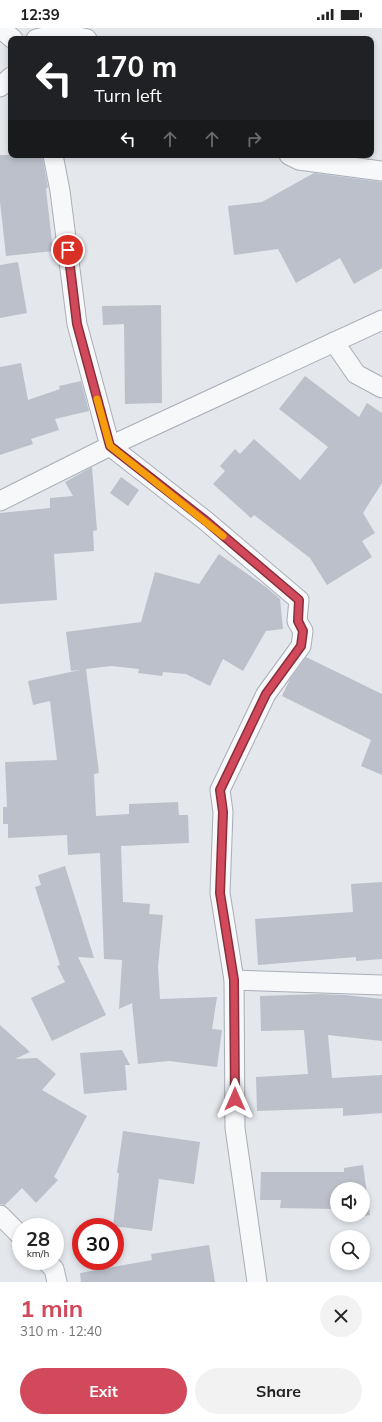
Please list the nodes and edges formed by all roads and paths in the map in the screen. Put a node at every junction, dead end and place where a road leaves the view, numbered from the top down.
1 (0, 28) edge
2 (9, 36) edge
3 (49, 36) edge
4 (74, 36) edge
5 (8, 80) edge
6 (0, 87) edge
7 (54, 158) edge
8 (295, 158) edge
9 (382, 171) edge
10 (382, 320) edge
11 (334, 342) junction
12 (382, 388) edge
13 (110, 446) junction
14 (0, 501) edge
15 (234, 980) junction
16 (382, 986) edge
17 (0, 1215) edge
18 (12, 1227) edge
19 (54, 1270) edge
20 (57, 1282) edge
21 (257, 1282) edge

1 - 2 street
3 - 4 street
5 - 6 street
7 - 13 street
8 - 9 street
10 - 11 street
11 - 12 street
11 - 13 street
13 - 14 street
13 - 15 street
15 - 16 street
15 - 21 street
17 - 18 street
19 - 20 street

